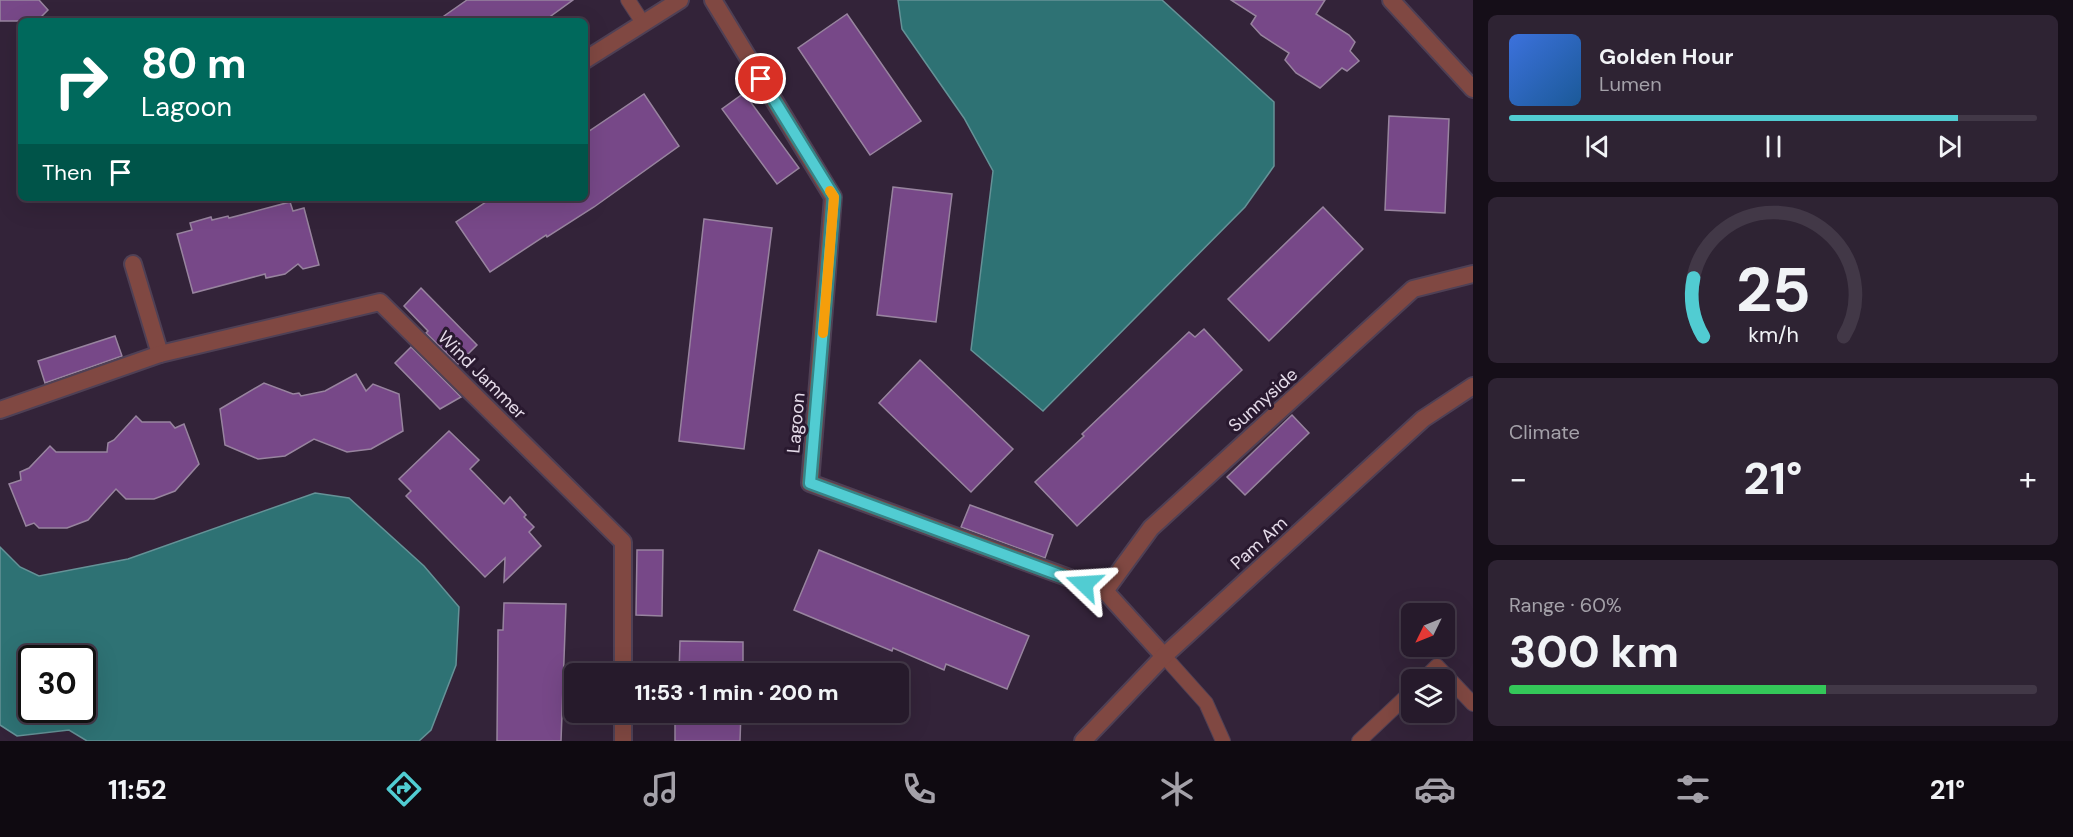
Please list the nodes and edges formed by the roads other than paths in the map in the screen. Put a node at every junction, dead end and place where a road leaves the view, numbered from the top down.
1 (628, 0) edge
2 (680, 0) edge
3 (713, 0) edge
4 (1392, 0) edge
5 (643, 23) junction
6 (588, 58) edge
7 (1473, 89) edge
8 (133, 264) dead end
9 (1473, 274) edge
10 (160, 354) junction
11 (1473, 386) edge
12 (0, 411) edge
13 (1106, 591) junction
14 (1164, 656) junction
15 (623, 663) edge
16 (1455, 685) edge
17 (1401, 701) edge
18 (1473, 704) edge
19 (623, 723) edge
20 (623, 741) edge
21 (1083, 741) edge
22 (1223, 741) edge
23 (1359, 741) edge

1 - 5 lane
2 - 5 street
3 - 13 street, Lagoon
4 - 7 street
5 - 6 street
8 - 10 street
9 - 13 street, Sunnyside
10 - 12 street, Wind Jammer
10 - 15 street, Wind Jammer
11 - 14 street, Pam Am
13 - 14 street, Lagoon
14 - 21 street, Pam Am
14 - 22 lane
16 - 18 lane
17 - 23 lane
19 - 20 street

